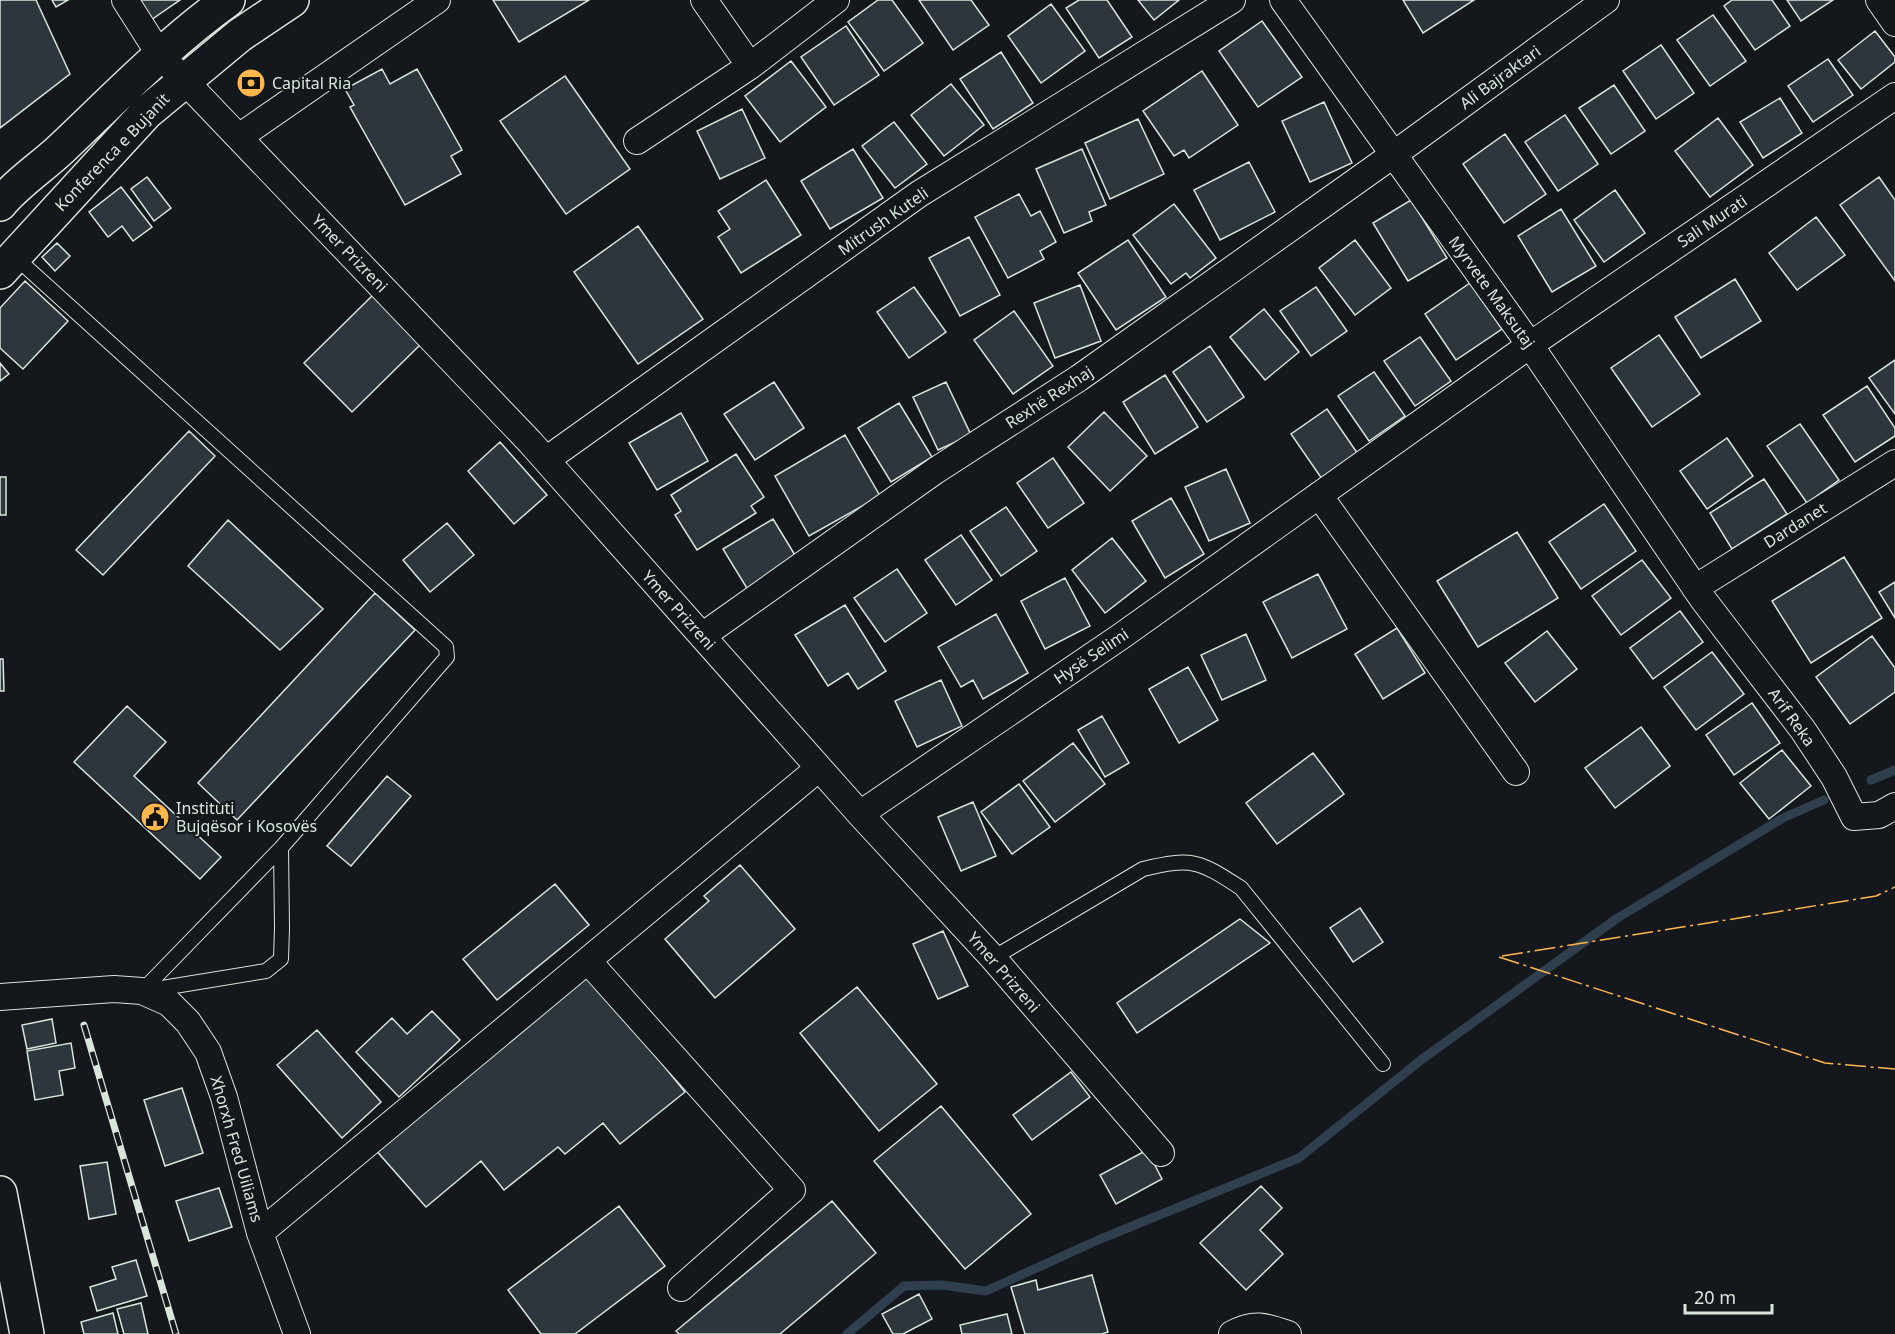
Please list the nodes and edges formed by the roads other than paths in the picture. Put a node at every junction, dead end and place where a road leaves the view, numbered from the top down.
1 (125, 0) edge
2 (228, 0) edge
3 (292, 0) edge
4 (437, 0) edge
5 (704, 0) edge
6 (836, 0) edge
7 (1232, 0) edge
8 (1283, 0) edge
9 (1606, 0) edge
10 (1879, 0) edge
11 (1895, 23) edge
12 (159, 55) junction
13 (750, 66) junction
14 (185, 80) junction
15 (1895, 96) edge
16 (239, 137) junction
17 (637, 141) dead end
18 (1393, 155) junction
19 (2, 196) edge
20 (7, 264) edge
21 (1530, 345) junction
22 (546, 460) junction
23 (1895, 463) edge
24 (1319, 495) junction
25 (1695, 588) junction
26 (702, 636) junction
27 (819, 768) junction
28 (1516, 772) dead end
29 (1895, 806) edge
30 (860, 814) junction
31 (281, 848) junction
32 (993, 958) junction
33 (588, 961) junction
34 (142, 991) junction
35 (0, 997) edge
36 (1383, 1064) dead end
37 (1161, 1153) dead end
38 (0, 1193) edge
39 (260, 1233) junction
40 (681, 1288) dead end
41 (27, 1334) edge
42 (297, 1334) edge
43 (1232, 1334) edge
44 (1288, 1334) edge

1 - 12 street, Ymer Prizreni
2 - 12 main road, Konferenca e Bujanit
3 - 14 main road, Konferenca e Bujanit
4 - 16 street
5 - 13 street
6 - 13 street
7 - 22 street, Mitrush Kuteli
8 - 18 street, Myrvete Maksutaj
9 - 18 street, Ali Bajraktari
10 - 11 street
12 - 14 street, Ymer Prizreni
12 - 19 main road, Konferenca e Bujanit
13 - 17 street
14 - 16 street, Ymer Prizreni
14 - 20 main road, Konferenca e Bujanit
15 - 21 street, Sali Murati
16 - 22 street, Ymer Prizreni
18 - 21 street, Myrvete Maksutaj
18 - 26 street, Rexhë Rexhaj
20 - 31 lane
21 - 24 street, Hysë Selimi
21 - 25 street, Myrvete Maksutaj
22 - 26 street, Ymer Prizreni
23 - 25 street, Dardanet
24 - 28 street
24 - 30 street, Hysë Selimi
25 - 29 street, Arif Reka
26 - 27 street, Ymer Prizreni
27 - 30 street, Ymer Prizreni
27 - 33 street
30 - 32 street, Ymer Prizreni
31 - 34 lane
31 - 34 lane
32 - 36 lane
32 - 37 street, Ymer Prizreni
33 - 39 street
33 - 40 street
34 - 35 street
34 - 39 street, Xhorxh Fred Uiliams
38 - 41 main road
39 - 42 street, Xhorxh Fred Uiliams
43 - 44 street

